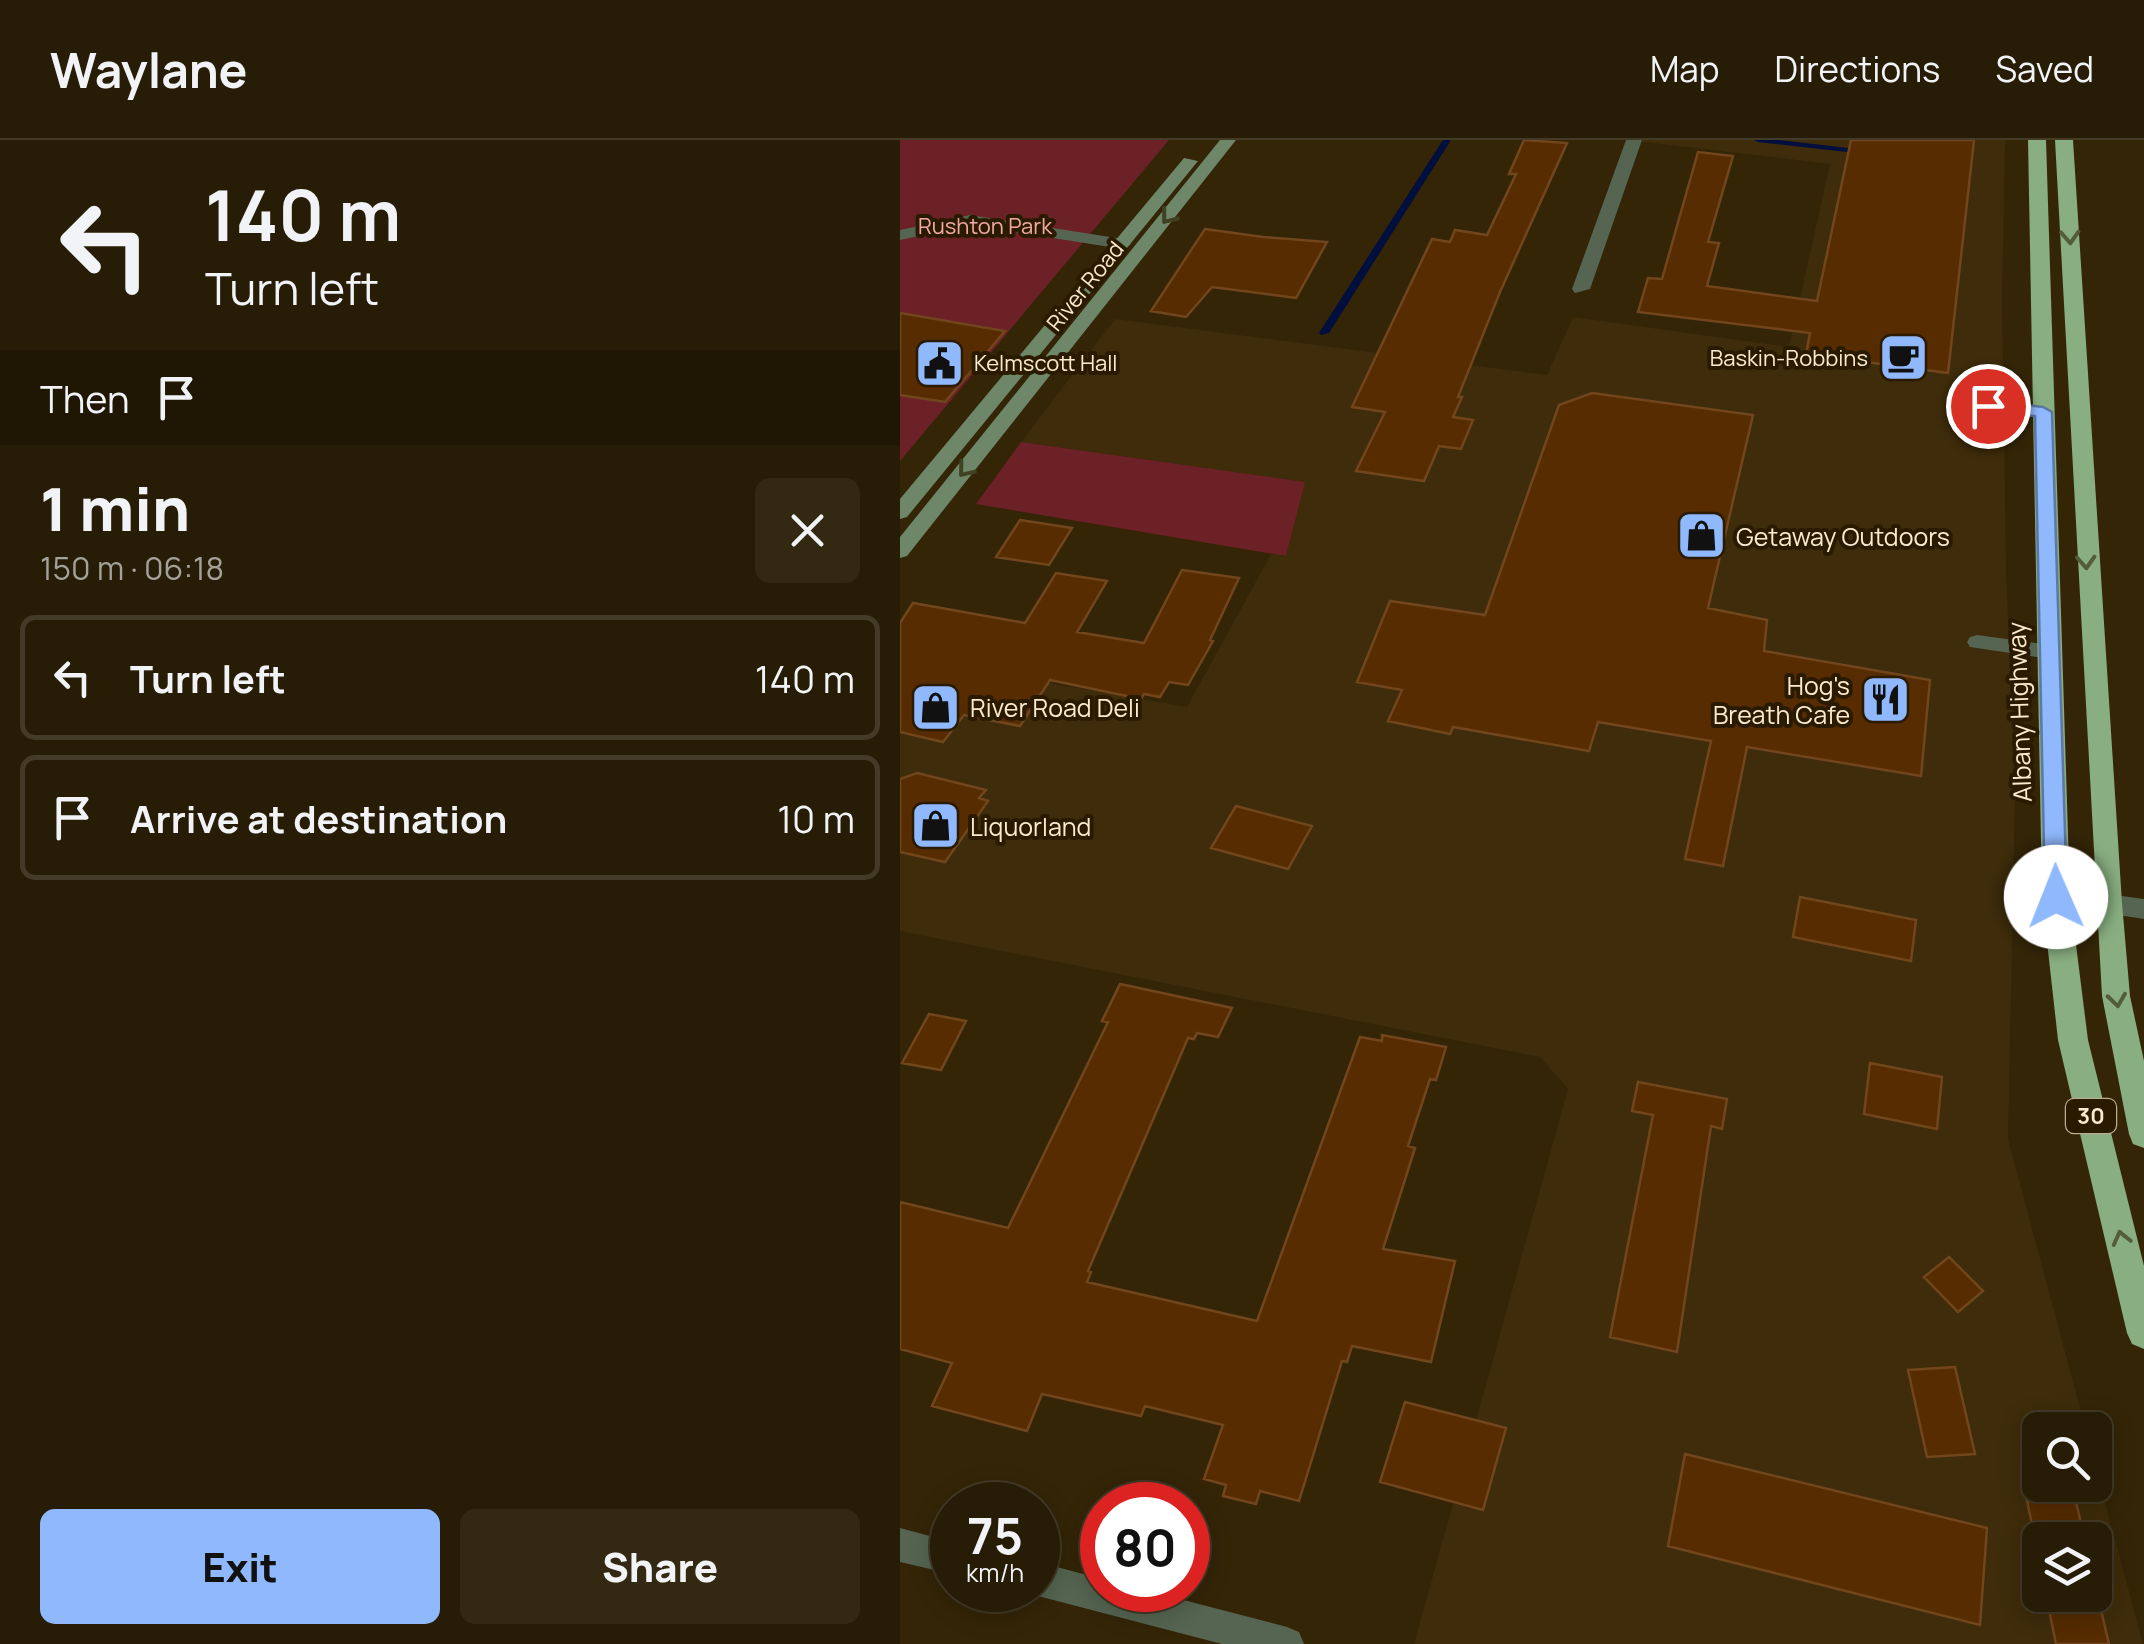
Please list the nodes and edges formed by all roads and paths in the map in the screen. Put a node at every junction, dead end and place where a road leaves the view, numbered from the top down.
1 (1207, 140) edge
2 (1228, 140) edge
3 (1634, 140) edge
4 (2036, 140) edge
5 (2064, 140) edge
6 (900, 235) edge
7 (1123, 244) junction
8 (1581, 290) dead end
9 (1990, 380) dead end
10 (2043, 412) junction
11 (900, 512) edge
12 (900, 551) edge
13 (1977, 642) dead end
14 (2050, 652) junction
15 (2056, 897) junction
16 (2108, 903) junction
17 (2144, 909) edge
18 (2144, 1134) edge
19 (2144, 1333) edge
20 (900, 1546) edge
21 (930, 1553) edge
22 (1060, 1585) edge
23 (1287, 1644) edge

1 - 7 main road, River Road
2 -> 12 main road, River Road
3 - 8 street
4 - 10 highway, Albany Highway / 30
5 -> 16 highway, 30
6 - 7 lane
7 - 11 main road, River Road
9 - 10 lane
10 - 14 highway, Albany Highway / 30
13 - 14 lane
14 - 15 highway, Albany Highway / 30
15 - 16 street
19 -> 15 highway, Albany Highway / 30
16 - 17 street
16 -> 18 highway, 30
20 - 21 street
22 - 23 street

